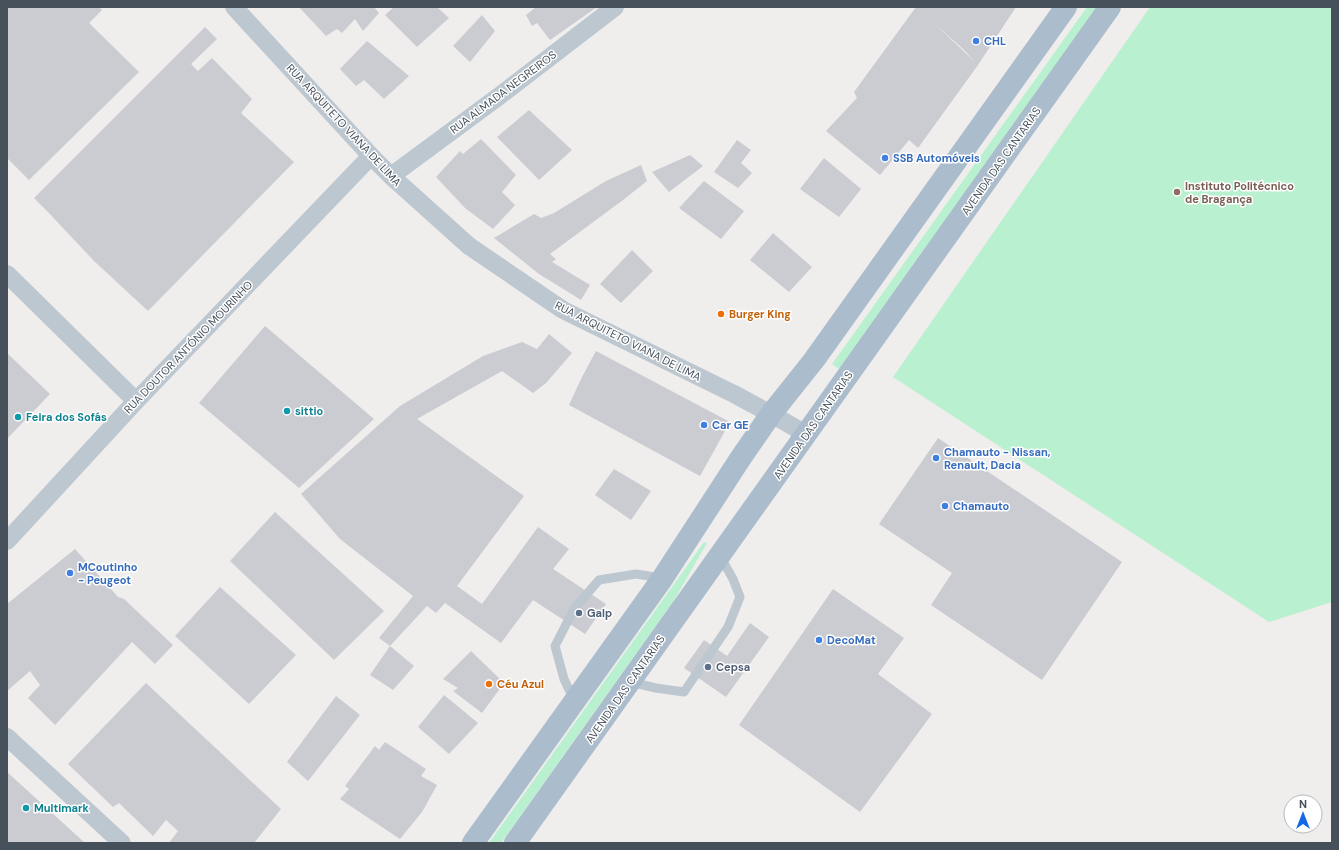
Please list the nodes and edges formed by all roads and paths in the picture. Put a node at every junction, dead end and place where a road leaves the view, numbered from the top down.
1 (615, 7) edge
2 (1066, 7) edge
3 (1110, 7) edge
4 (238, 8) edge
5 (371, 156) junction
6 (391, 176) junction
7 (7, 274) edge
8 (136, 401) junction
9 (771, 414) junction
10 (806, 434) junction
11 (7, 541) edge
12 (720, 556) junction
13 (662, 579) junction
14 (630, 682) junction
15 (574, 702) junction
16 (7, 737) edge
17 (122, 843) edge
18 (473, 843) edge
19 (515, 843) edge

1 - 6 street, RUA ALMADA NEGREIROS
2 - 9 main road
3 - 10 main road, AVENIDA DAS CANTARIAS
4 - 5 street, RUA ARQUITETO VIANA DE LIMA
5 - 6 street, RUA ARQUITETO VIANA DE LIMA
5 - 8 street, RUA DOUTOR ANTÓNIO MOURINHO
6 - 9 street, RUA ARQUITETO VIANA DE LIMA
7 - 8 street
8 - 11 street, RUA DOUTOR ANTÓNIO MOURINHO
9 - 10 street, RUA ARQUITETO VIANA DE LIMA
9 - 13 main road
10 - 12 main road, AVENIDA DAS CANTARIAS
12 - 14 main road, AVENIDA DAS CANTARIAS
12 - 14 lane
13 - 15 main road
13 - 15 lane
14 - 19 main road, AVENIDA DAS CANTARIAS
15 - 18 main road
16 - 17 street

